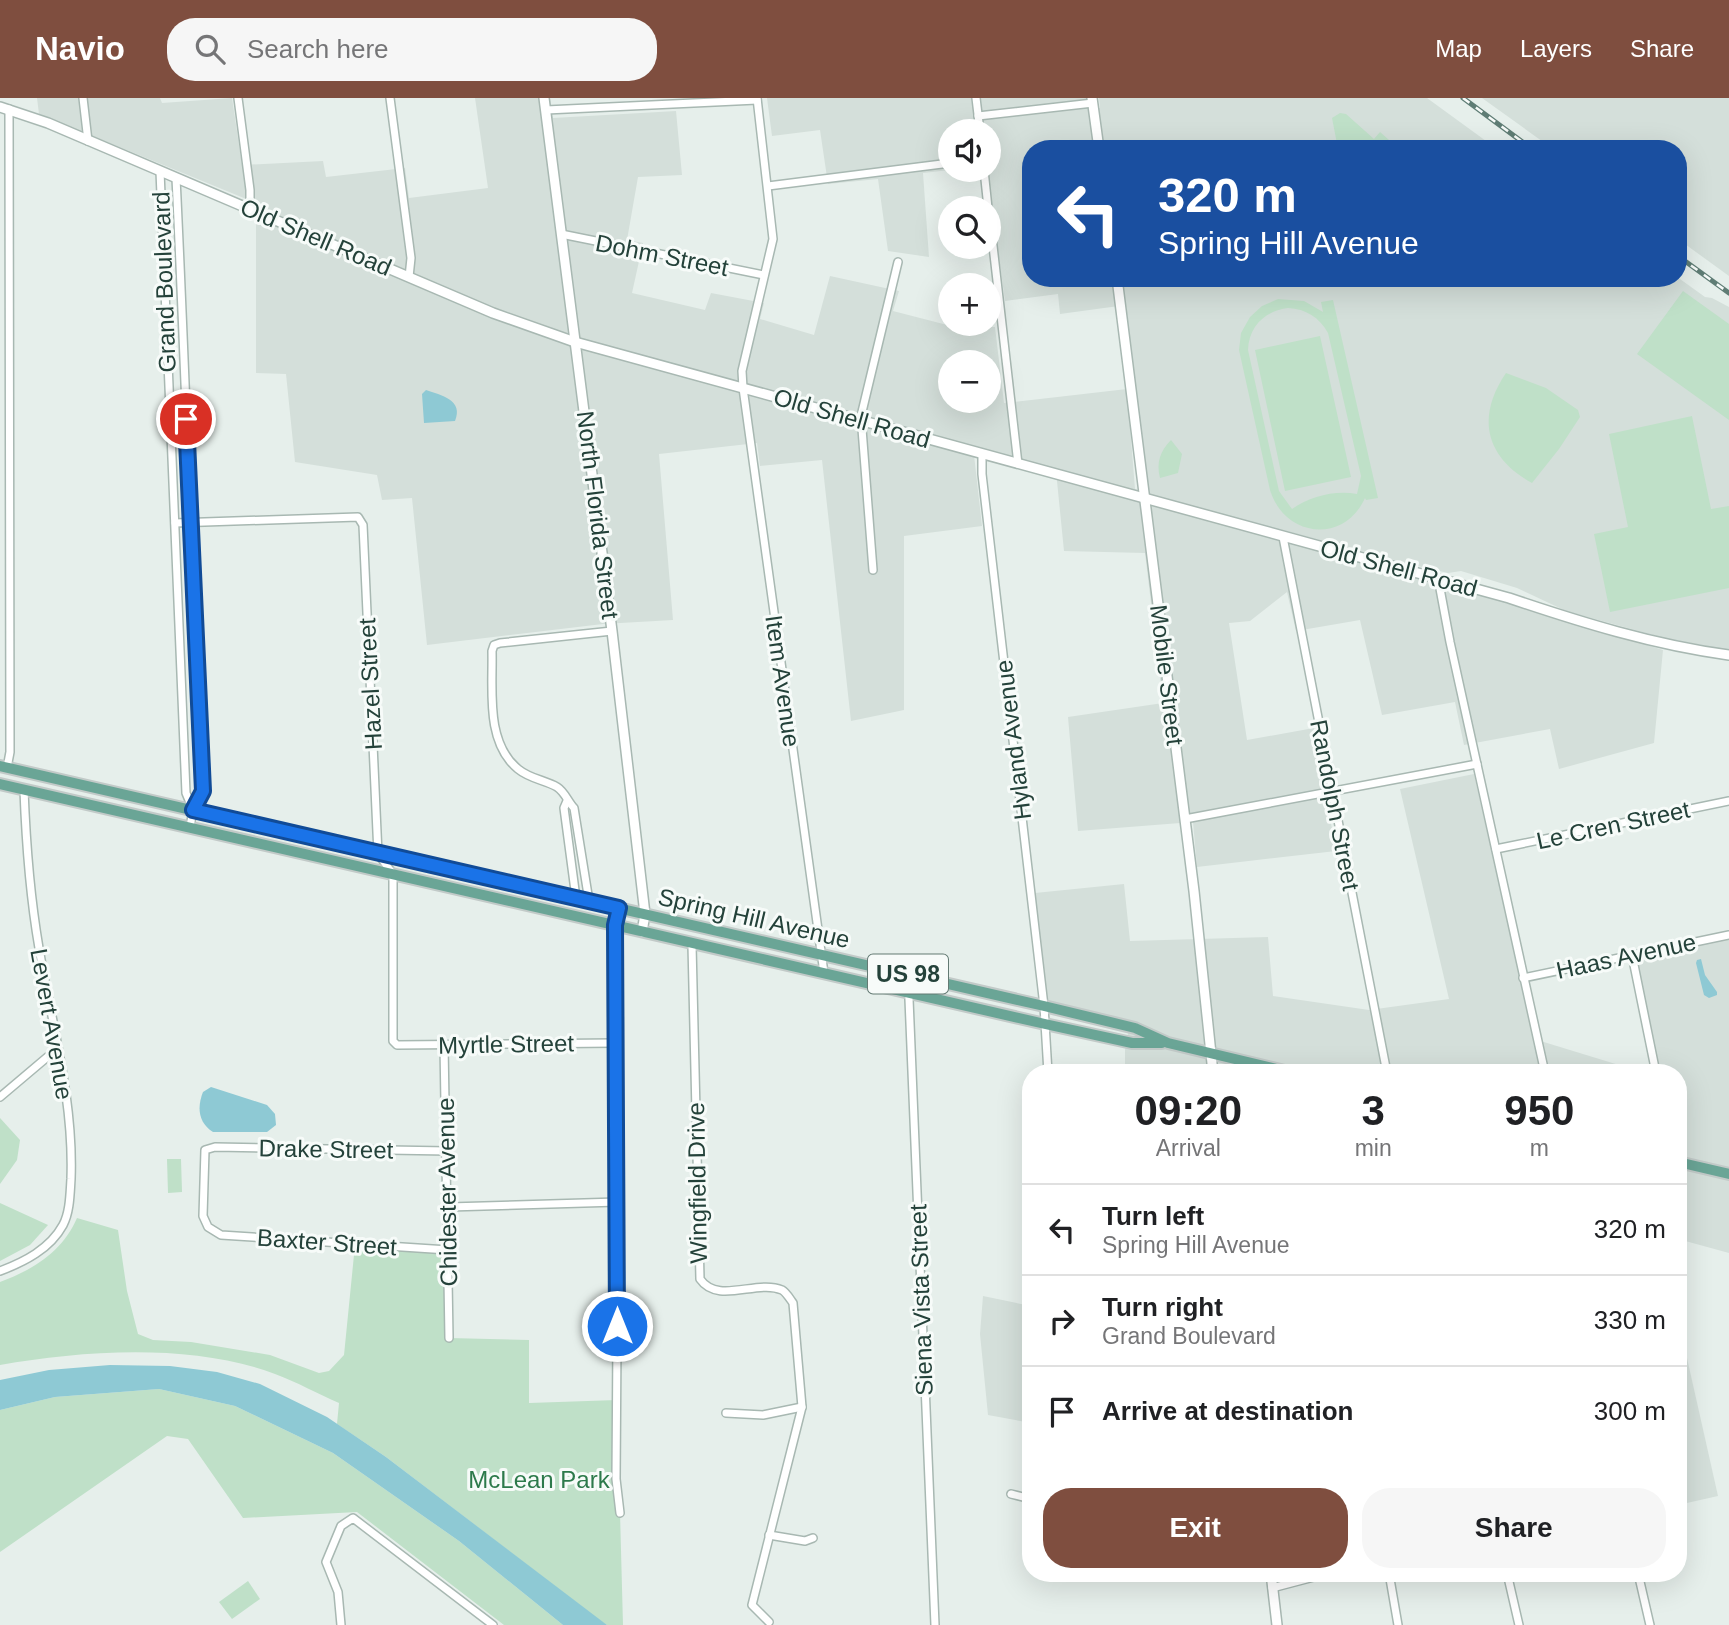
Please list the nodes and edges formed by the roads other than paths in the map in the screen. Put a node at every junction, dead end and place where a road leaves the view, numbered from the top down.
1 (83, 98) edge
2 (238, 98) edge
3 (390, 98) edge
4 (544, 98) edge
5 (976, 98) edge
6 (757, 99) edge
7 (1093, 100) edge
8 (5, 108) edge
9 (546, 110) junction
10 (978, 116) junction
11 (978, 119) edge
12 (1098, 140) edge
13 (88, 141) junction
14 (938, 165) edge
15 (160, 171) junction
16 (176, 178) junction
17 (768, 186) junction
18 (250, 209) junction
19 (561, 234) junction
20 (995, 259) edge
21 (898, 262) dead end
22 (764, 275) junction
23 (409, 277) junction
24 (1118, 287) edge
25 (575, 342) junction
26 (4, 369) edge
27 (743, 388) junction
28 (861, 421) junction
29 (982, 455) junction
30 (1018, 464) junction
31 (1145, 499) junction
32 (4, 516) edge
33 (175, 523) junction
34 (189, 523) junction
35 (1283, 537) junction
36 (873, 570) dead end
37 (1438, 578) junction
38 (612, 631) junction
39 (1729, 656) edge
40 (1477, 764) junction
41 (4, 767) edge
42 (0, 784) edge
43 (24, 790) junction
44 (1332, 791) junction
45 (567, 801) junction
46 (1729, 801) edge
47 (193, 810) junction
48 (1185, 819) junction
49 (190, 827) junction
50 (1496, 849) junction
51 (378, 854) junction
52 (393, 874) junction
53 (576, 898) junction
54 (589, 901) junction
55 (619, 908) junction
56 (645, 914) junction
57 (615, 925) junction
58 (642, 932) junction
59 (1729, 935) edge
60 (692, 944) junction
61 (821, 955) junction
62 (1632, 955) junction
63 (824, 973) junction
64 (908, 975) junction
65 (1523, 978) junction
66 (909, 993) junction
67 (1044, 1006) junction
68 (1045, 1024) junction
69 (615, 1043) junction
70 (1168, 1043) junction
71 (444, 1045) junction
72 (58, 1048) junction
73 (1211, 1054) junction
74 (1047, 1064) edge
75 (1212, 1064) edge
76 (1254, 1064) edge
77 (1385, 1064) edge
78 (1543, 1064) edge
79 (1654, 1064) edge
80 (0, 1097) edge
81 (448, 1151) junction
82 (1687, 1164) edge
83 (1729, 1174) edge
84 (618, 1202) junction
85 (449, 1207) junction
86 (208, 1227) joint
87 (448, 1250) junction
88 (0, 1271) edge
89 (449, 1338) dead end
90 (802, 1407) junction
91 (726, 1413) dead end
92 (1011, 1494) dead end
93 (1022, 1497) edge
94 (620, 1513) dead end
95 (769, 1535) junction
96 (813, 1538) dead end
97 (1272, 1582) edge
98 (1295, 1582) edge
99 (1391, 1582) edge
100 (1509, 1582) edge
101 (1640, 1582) edge
102 (1272, 1588) junction
103 (769, 1622) dead end
104 (341, 1625) edge
105 (494, 1625) edge
106 (934, 1625) edge
107 (1276, 1625) edge
108 (1398, 1625) edge
109 (1519, 1625) edge
110 (1650, 1625) edge

1 - 13 street
2 - 18 street
3 - 23 street
4 - 9 street, North Florida Street
5 - 10 street
6 - 9 street
6 - 17 street, Item Avenue
7 - 10 street
7 - 12 street
8 - 13 street, Old Shell Road
8 - 26 street
9 - 19 street, North Florida Street
10 - 11 street
13 - 15 street, Old Shell Road
14 - 17 street
15 - 16 street, Old Shell Road
15 - 33 street, Grand Boulevard
16 - 18 street, Old Shell Road
16 - 34 street, Grand Boulevard
17 - 22 street, Item Avenue
18 - 23 street, Old Shell Road
19 - 22 street, Dohm Street
19 - 25 street, North Florida Street
20 - 30 street
21 - 28 street
22 - 27 street, Item Avenue
23 - 25 street, Old Shell Road
24 - 31 street, Mobile Street
25 - 27 street, Old Shell Road
25 - 38 street, North Florida Street
26 - 32 street
27 - 28 street, Old Shell Road
27 - 61 street, Item Avenue
28 - 29 street, Old Shell Road
28 - 36 street
29 - 30 street, Old Shell Road
29 - 67 street, Hyland Avenue
30 - 31 street, Old Shell Road
31 - 35 street, Old Shell Road
31 - 48 street, Mobile Street
32 - 41 street
33 - 34 street
33 - 47 street, Grand Boulevard
34 - 47 street, Grand Boulevard
34 - 51 street, Hazel Street
35 - 37 street, Old Shell Road
35 - 44 street, Randolph Street
37 - 39 street, Old Shell Road
37 - 40 street
38 - 45 street
38 - 56 street, North Florida Street
40 - 44 street
40 - 50 street
41 - 47 main road, Spring Hill Avenue / US 98
42 - 43 main road, Spring Hill Avenue / US 98
43 - 49 main road, Spring Hill Avenue / US 98
43 - 72 street, Levert Avenue
44 - 48 street
44 - 77 street, Randolph Street
45 - 53 street
45 - 54 street
46 - 50 street, Le Cren Street
47 - 49 street, Grand Boulevard
47 - 51 main road, Spring Hill Avenue / US 98
48 - 73 street, Mobile Street
49 - 52 main road, Spring Hill Avenue / US 98
50 - 65 street
51 - 52 street
51 - 53 main road, Spring Hill Avenue / US 98
52 - 57 main road, Spring Hill Avenue / US 98
52 - 71 street, Myrtle Street
53 - 54 main road, Spring Hill Avenue / US 98
54 - 55 main road, Spring Hill Avenue / US 98
55 - 56 main road, Spring Hill Avenue / US 98
55 - 57 street
56 - 58 street, North Florida Street
56 - 61 main road, Spring Hill Avenue / US 98
57 - 58 main road, Spring Hill Avenue / US 98
57 - 69 street
58 - 60 main road, Spring Hill Avenue / US 98
59 - 62 street, Haas Avenue
60 - 63 main road, Spring Hill Avenue / US 98
60 - 90 street, Wingfield Drive
61 - 63 street, Item Avenue
61 - 64 main road, Spring Hill Avenue / US 98
62 - 65 street, Haas Avenue
62 - 79 street
63 - 66 main road, Spring Hill Avenue / US 98
64 - 66 street, Siena Vista Street
64 - 67 main road, Spring Hill Avenue / US 98
65 - 78 street
66 - 68 main road, Spring Hill Avenue / US 98
66 - 106 street, Siena Vista Street
67 - 68 street, Hyland Avenue
67 - 70 main road, Spring Hill Avenue / US 98
68 - 70 main road, Spring Hill Avenue / US 98
68 - 74 street, Hyland Avenue
69 - 71 street, Myrtle Street
69 - 84 street
70 - 73 main road, Spring Hill Avenue / US 98
71 - 81 street, Chidester Avenue
72 - 80 street
72 - 88 street, Levert Avenue
73 - 75 street, Mobile Street
73 - 76 main road, Spring Hill Avenue / US 98
81 - 85 street, Chidester Avenue
81 - 86 street, Drake Street
82 - 83 main road
84 - 85 street
84 - 94 street
85 - 87 street, Chidester Avenue
86 - 87 street, Baxter Street
87 - 89 street, Chidester Avenue
90 - 91 street
90 - 95 street, Wingfield Drive
92 - 93 street
95 - 96 street
95 - 103 street, Wingfield Drive
97 - 102 street
98 - 102 street
99 - 108 street
100 - 109 street
101 - 110 street
102 - 107 street
104 - 105 street

